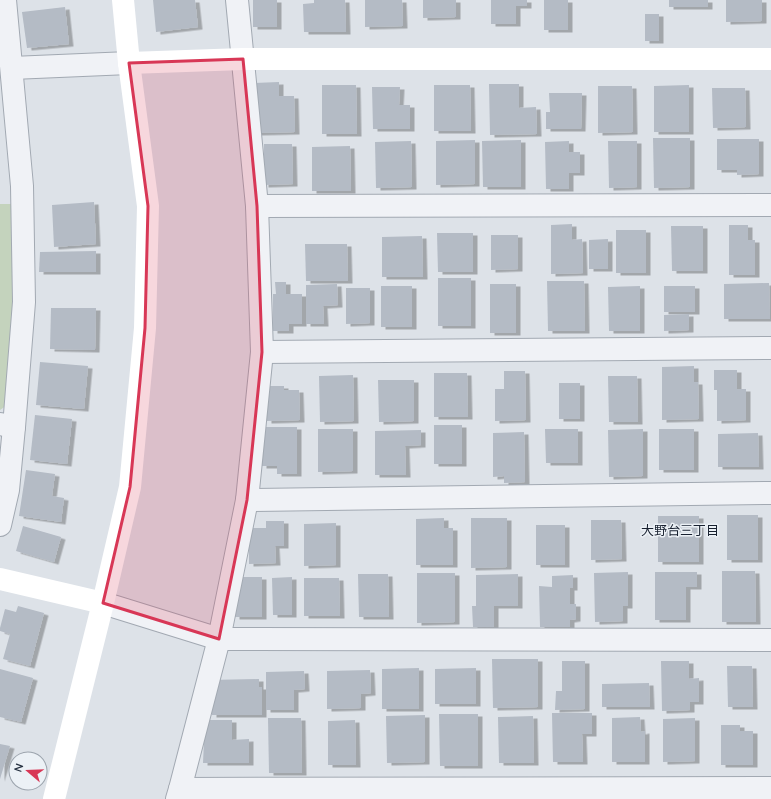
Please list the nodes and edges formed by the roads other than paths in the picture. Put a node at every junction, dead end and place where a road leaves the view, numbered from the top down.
1 (5, 0) edge
2 (123, 0) edge
3 (237, 0) edge
4 (243, 59) junction
5 (771, 59) edge
6 (129, 63) junction
7 (12, 68) junction
8 (771, 205) edge
9 (257, 206) junction
10 (771, 348) edge
11 (262, 352) junction
12 (7, 426) edge
13 (771, 493) edge
14 (246, 500) junction
15 (0, 525) edge
16 (0, 579) edge
17 (103, 603) junction
18 (219, 639) junction
19 (771, 640) edge
20 (771, 788) edge
21 (179, 794) edge
22 (54, 799) edge

1 - 7 street
2 - 6 street
3 - 4 street
4 - 5 street
4 - 6 street
4 - 9 street
6 - 7 street
6 - 17 street
7 - 12 street
8 - 9 street
9 - 11 street
10 - 11 street
11 - 14 street
12 - 15 street
13 - 14 street
14 - 18 street
16 - 17 street
17 - 18 street
17 - 22 street
18 - 19 street
18 - 21 street
20 - 21 street

